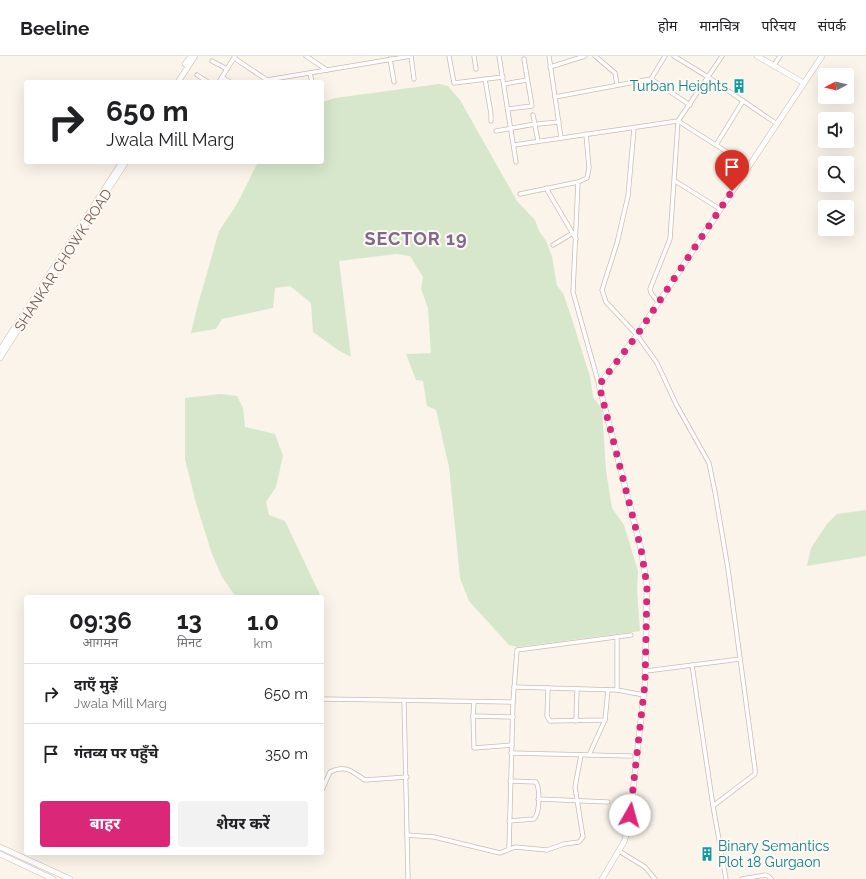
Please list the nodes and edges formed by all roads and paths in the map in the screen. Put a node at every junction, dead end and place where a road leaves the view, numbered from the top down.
1 (191, 56) edge
2 (195, 56) edge
3 (306, 56) edge
4 (411, 56) edge
5 (449, 56) edge
6 (474, 56) edge
7 (499, 56) edge
8 (548, 56) edge
9 (585, 56) edge
10 (595, 56) edge
11 (664, 56) edge
12 (674, 56) edge
13 (722, 56) edge
14 (757, 56) edge
15 (780, 56) edge
16 (822, 56) edge
17 (235, 57) edge
18 (397, 57) edge
19 (390, 59) junction
20 (524, 59) dead end
21 (212, 61) dead end
22 (774, 65) junction
23 (550, 67) junction
24 (227, 69) junction
25 (476, 69) dead end
26 (327, 70) junction
27 (310, 73) junction
28 (197, 75) dead end
29 (222, 77) junction
30 (503, 77) junction
31 (708, 77) junction
32 (414, 79) dead end
33 (485, 79) junction
34 (651, 79) junction
35 (175, 80) edge
36 (179, 80) edge
37 (205, 80) edge
38 (220, 80) edge
39 (227, 80) edge
40 (277, 80) edge
41 (312, 80) edge
42 (527, 80) junction
43 (394, 82) dead end
44 (804, 83) junction
45 (504, 84) junction
46 (617, 85) junction
47 (555, 97) junction
48 (743, 101) junction
49 (690, 104) junction
50 (508, 109) junction
51 (533, 115) dead end
52 (491, 121) dead end
53 (678, 121) junction
54 (559, 122) junction
55 (537, 124) junction
56 (777, 124) junction
57 (511, 128) junction
58 (634, 128) junction
59 (496, 130) dead end
60 (586, 134) junction
61 (561, 138) junction
62 (538, 141) junction
63 (514, 145) junction
64 (716, 145) junction
65 (516, 162) dead end
66 (121, 164) edge
67 (125, 164) edge
68 (749, 166) junction
69 (675, 181) junction
70 (578, 182) junction
71 (546, 188) junction
72 (520, 194) dead end
73 (720, 209) junction
74 (573, 233) junction
75 (576, 239) junction
76 (553, 245) dead end
77 (658, 302) junction
78 (637, 335) junction
79 (0, 350) edge
80 (0, 358) edge
81 (599, 385) junction
82 (631, 635) dead end
83 (617, 637) junction
84 (740, 659) junction
85 (692, 665) junction
86 (646, 671) junction
87 (514, 687) junction
88 (548, 688) junction
89 (577, 689) junction
90 (608, 690) junction
91 (617, 690) junction
92 (644, 695) junction
93 (324, 699) edge
94 (404, 701) junction
95 (474, 702) junction
96 (513, 702) junction
97 (473, 716) junction
98 (513, 717) junction
99 (605, 720) junction
100 (576, 721) junction
101 (512, 746) junction
102 (511, 753) junction
103 (581, 755) junction
104 (589, 755) junction
105 (631, 756) dead end
106 (407, 777) junction
107 (510, 780) junction
108 (324, 786) edge
109 (538, 799) junction
110 (576, 800) junction
111 (608, 802) dead end
112 (713, 806) junction
113 (509, 821) junction
114 (408, 835) junction
115 (0, 847) edge
116 (509, 849) junction
117 (619, 851) junction
118 (0, 854) edge
119 (53, 879) edge
120 (70, 879) edge
121 (408, 879) edge
122 (602, 879) edge
123 (655, 879) edge
124 (726, 879) edge
125 (742, 879) edge
126 (771, 879) edge

1 - 35 street
2 - 36 street
3 - 26 street
4 - 18 street
4 - 32 street
5 - 33 street
6 - 25 street
7 - 30 street
8 - 23 street
9 - 23 street
10 - 46 street
11 - 34 street
12 - 31 street
13 - 31 street
14 - 22 street
15 - 22 street
16 - 44 street
17 - 24 street
17 - 40 street
18 - 19 street
19 - 26 street
19 - 43 street
20 - 42 street
21 - 24 street
22 - 44 street
23 - 47 street
24 - 29 street
26 - 27 street
27 - 40 street
27 - 41 street
28 - 37 street
29 - 38 street
29 - 39 street
30 - 33 street
30 - 45 street
31 - 48 street
31 - 49 street
33 - 52 street
34 - 46 street
34 - 49 street
42 - 45 street
42 - 50 street
44 - 56 street
45 - 50 street
46 - 47 street
47 - 54 street
48 - 56 street
48 - 64 street
49 - 53 street
50 - 57 street
51 - 55 street
53 - 58 street
53 - 64 street
53 - 69 street
54 - 55 street
54 - 61 street
55 - 57 street
55 - 62 street
56 - 68 street
57 - 59 street
57 - 63 street
58 - 60 street
58 - 78 street
60 - 61 street
60 - 70 street
61 - 62 street
62 - 63 street
63 - 65 street
64 - 68 street
66 - 79 street, SHANKAR CHOWK ROAD
67 - 80 street, SHANKAR CHOWK ROAD
68 - 73 street
69 - 73 street
69 - 77 street
70 - 71 street
70 - 75 street
71 - 72 street
71 - 74 street
73 - 77 street
74 - 75 street
74 - 76 street
75 - 81 street
77 - 78 street
78 - 81 street
78 - 84 street
81 - 86 street
82 - 83 street
83 - 87 street
83 - 91 street
84 - 85 street
84 - 112 street
85 - 86 street
85 - 112 street
86 - 92 street
87 - 88 street
87 - 96 street
88 - 89 street
88 - 100 street
89 - 90 street
89 - 100 street
90 - 91 street
90 - 99 street
91 - 92 street
92 - 117 street
93 - 94 street
94 - 95 street
94 - 106 street
95 - 96 street
95 - 97 street
96 - 98 street
97 - 98 street
97 - 101 street
98 - 101 street
99 - 100 street
99 - 104 street
101 - 102 street
102 - 103 street
102 - 107 street
103 - 104 street
103 - 110 street
104 - 105 street
106 - 108 street
106 - 114 street
107 - 109 street
107 - 113 street
109 - 110 street
109 - 113 street
110 - 111 street
110 - 116 street
112 - 124 street
113 - 116 street
114 - 116 street
114 - 121 street
115 - 120 street
117 - 122 street
117 - 123 street
118 - 119 street
125 - 126 street

